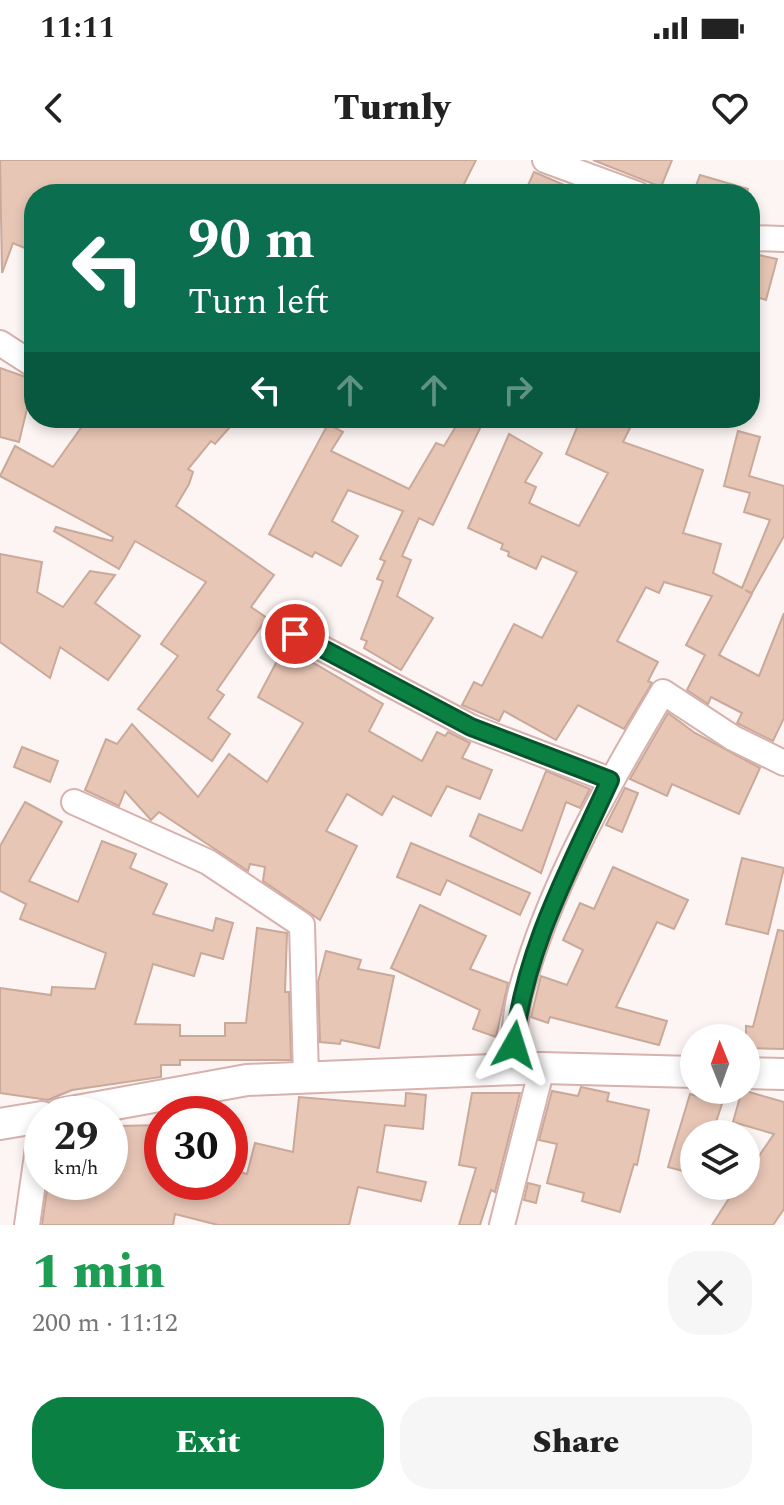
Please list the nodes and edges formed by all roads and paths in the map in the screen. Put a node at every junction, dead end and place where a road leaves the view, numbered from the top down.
1 (545, 160) edge
2 (610, 184) edge
3 (760, 238) edge
4 (784, 239) edge
5 (0, 343) edge
6 (24, 359) edge
7 (295, 634) dead end
8 (784, 763) edge
9 (610, 780) junction
10 (74, 802) dead end
11 (542, 1068) junction
12 (511, 1070) junction
13 (680, 1072) edge
14 (760, 1073) edge
15 (784, 1074) edge
16 (306, 1078) junction
17 (128, 1102) edge
18 (24, 1121) edge
19 (0, 1124) edge
20 (31, 1200) edge
21 (27, 1225) edge
22 (502, 1225) edge

1 - 2 street
3 - 4 street
5 - 6 street
7 - 9 street
8 - 9 street
9 - 12 street
10 - 16 street
11 - 12 main road
11 - 13 main road
11 - 22 street
12 - 16 main road
14 - 15 main road
16 - 17 main road
18 - 19 main road
20 - 21 street

